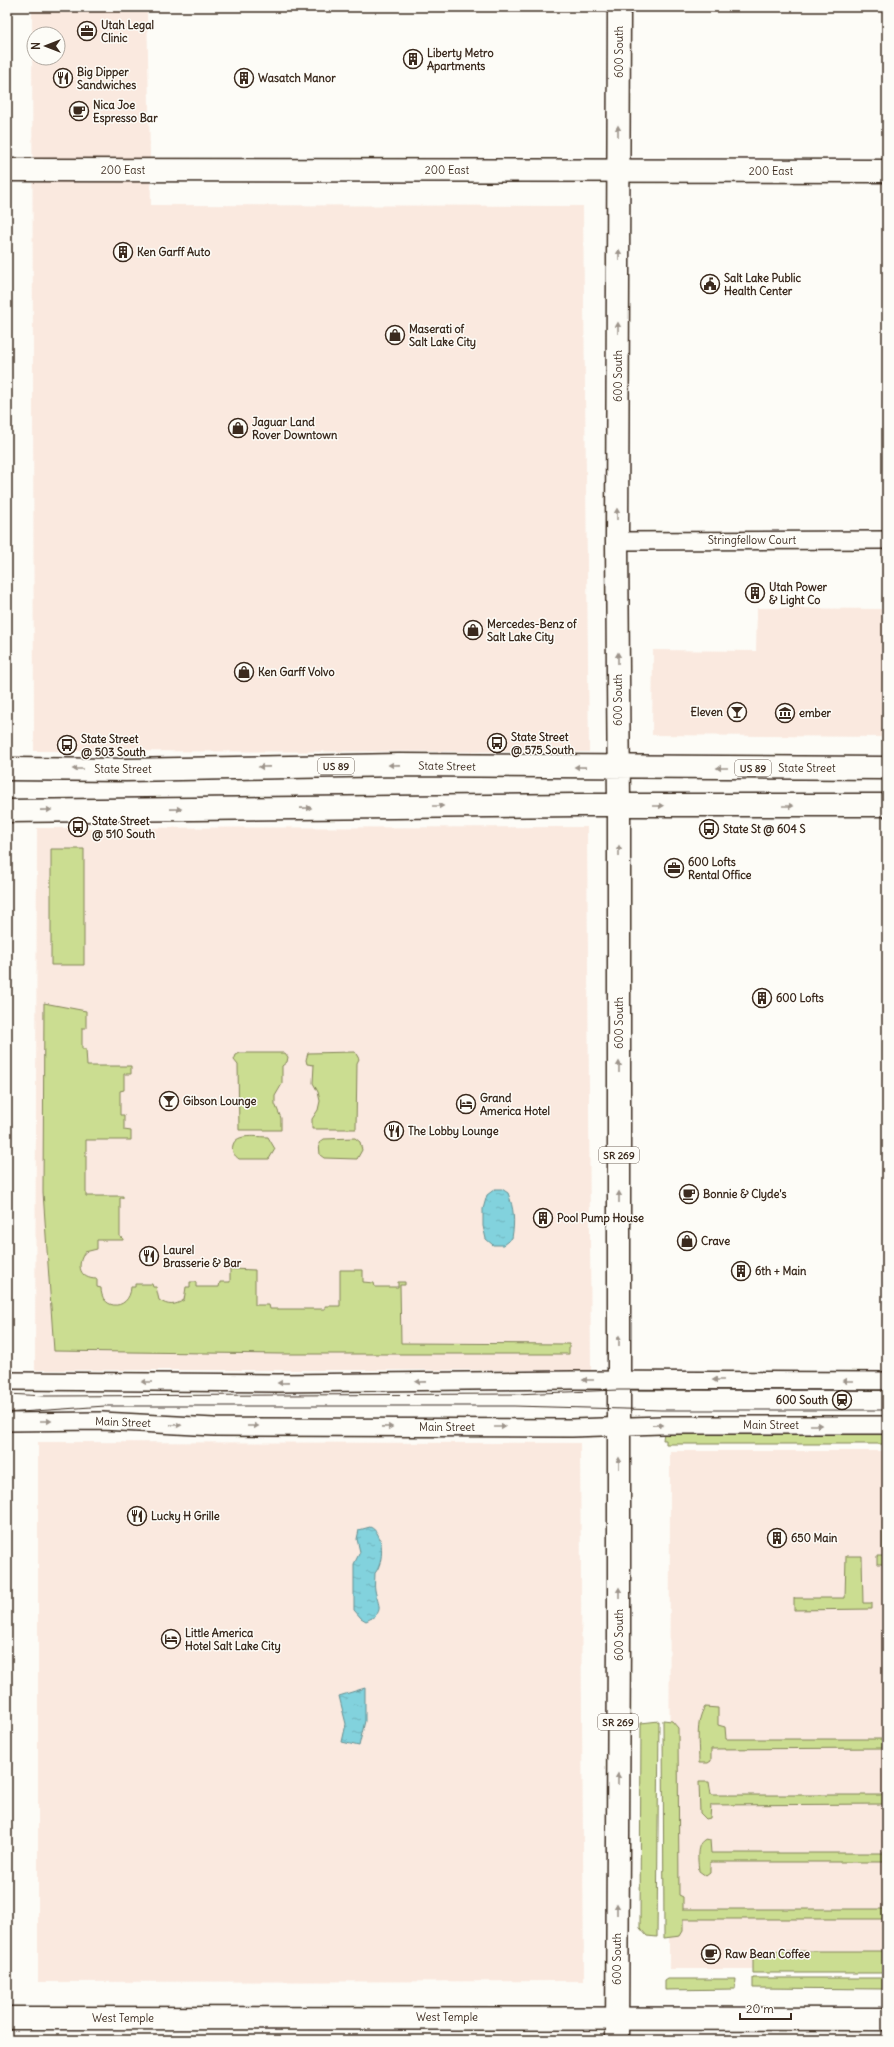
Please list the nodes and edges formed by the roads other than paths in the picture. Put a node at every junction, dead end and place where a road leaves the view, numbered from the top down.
1 (620, 7) edge
2 (7, 170) edge
3 (619, 170) junction
4 (887, 171) edge
5 (887, 540) edge
6 (617, 541) junction
7 (619, 767) junction
8 (887, 768) edge
9 (7, 769) edge
10 (887, 805) edge
11 (619, 806) junction
12 (7, 811) edge
13 (619, 1380) junction
14 (7, 1381) edge
15 (887, 1381) edge
16 (7, 1422) edge
17 (887, 1425) edge
18 (619, 1427) junction
19 (7, 2018) edge
20 (617, 2018) junction
21 (887, 2019) edge
22 (617, 2040) edge

3 -> 1 main road, 600 South
2 - 3 main road, 200 East
3 - 4 main road, 200 East
6 -> 3 main road, 600 South
5 - 6 street, Stringfellow Court
7 -> 6 main road, 600 South
8 -> 7 main road, State Street / US 89
7 -> 9 main road, State Street / US 89
7 - 11 main road, 600 South / SR 269
11 -> 10 main road
12 -> 11 main road
13 -> 11 main road, 600 South / SR 269
13 -> 14 street
15 -> 13 street
13 - 18 main road, 600 South / SR 269
16 -> 18 street, Main Street
18 -> 17 street, Main Street
20 -> 18 main road, 600 South / SR 269
19 - 20 main road, West Temple
20 - 21 main road, West Temple
20 - 22 main road, 600 South / SR 269

